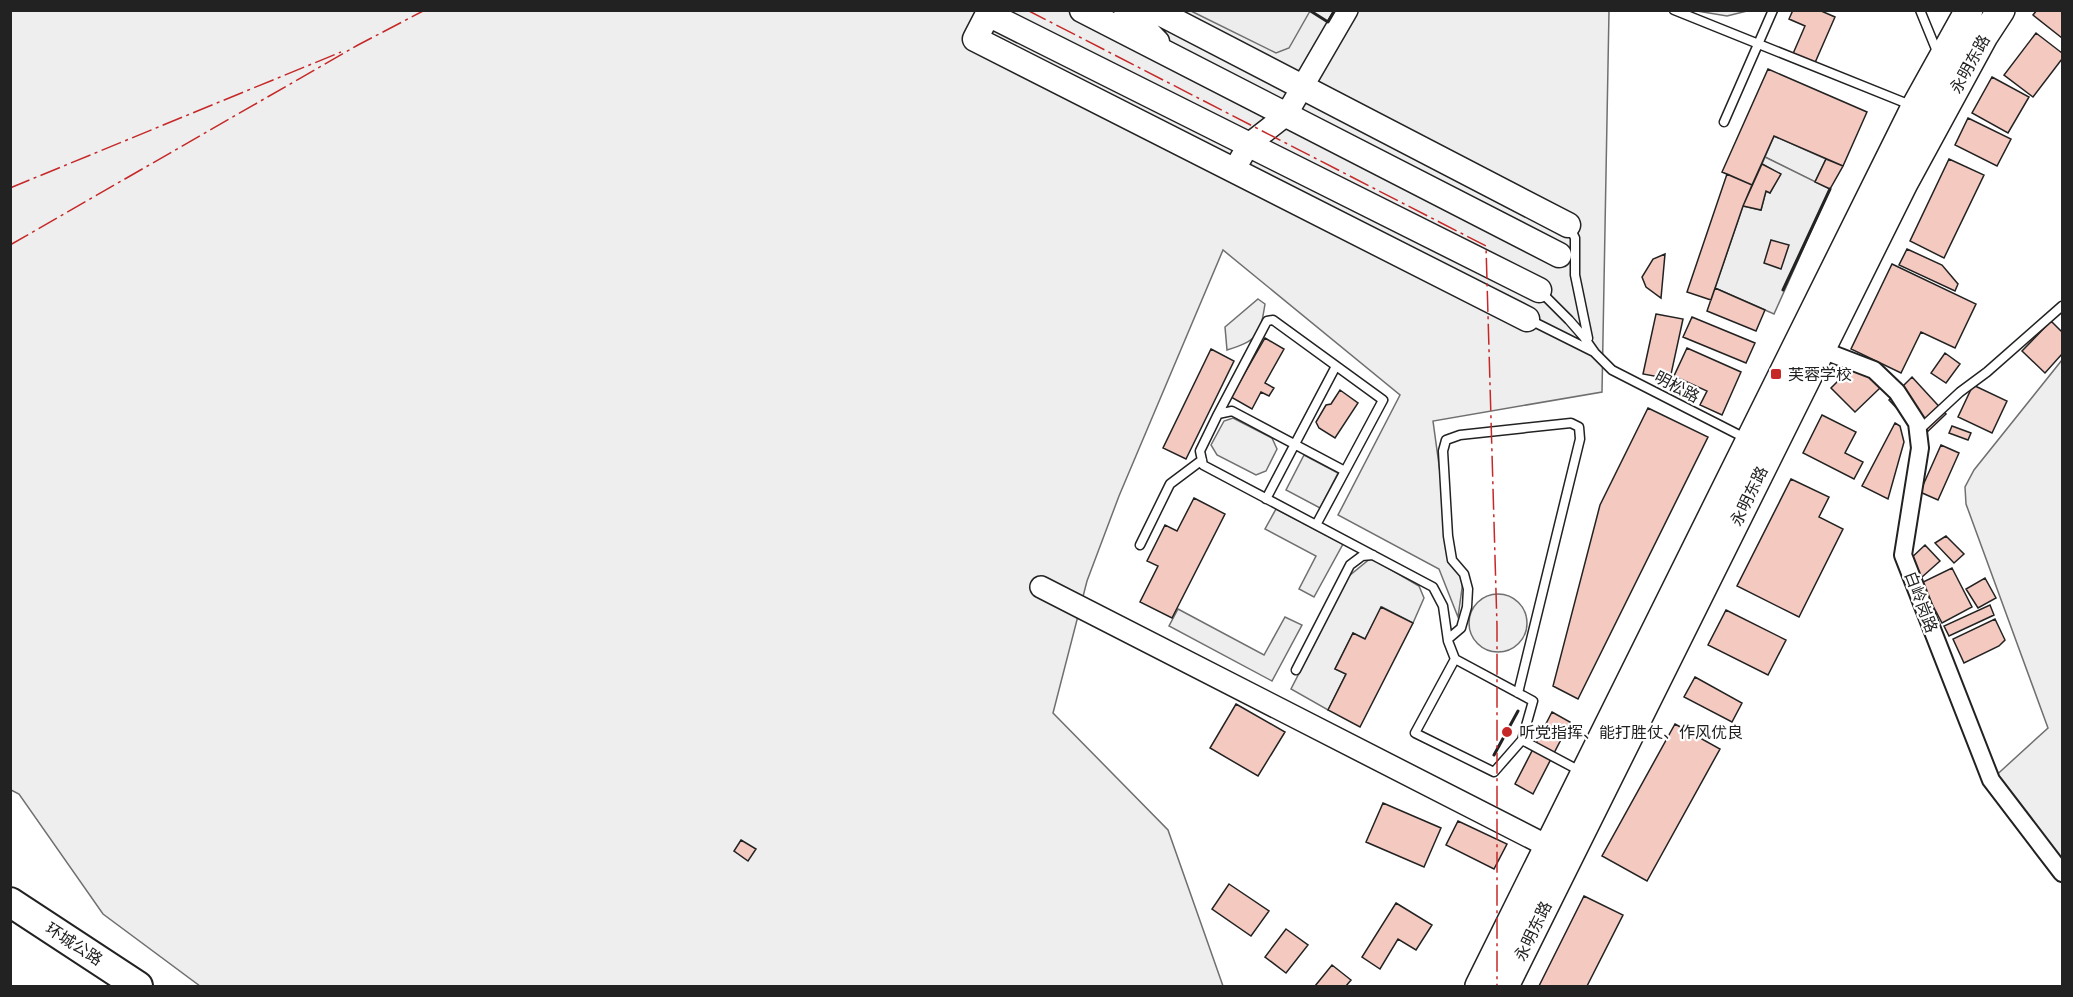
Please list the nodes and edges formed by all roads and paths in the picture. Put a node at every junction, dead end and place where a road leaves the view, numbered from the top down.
1 (1082, 10) edge
2 (1126, 10) edge
3 (1154, 10) edge
4 (1347, 10) edge
5 (1674, 10) edge
6 (1773, 10) edge
7 (1969, 10) edge
8 (2001, 10) edge
9 (1920, 13) edge
10 (996, 16) edge
11 (1758, 44) junction
12 (1177, 59) junction
13 (1936, 69) junction
14 (1303, 87) junction
15 (1078, 91) junction
16 (1927, 113) junction
17 (1286, 116) junction
18 (1724, 122) dead end
19 (1249, 144) junction
20 (1234, 170) junction
21 (1498, 188) junction
22 (1501, 225) junction
23 (1569, 225) joint
24 (1558, 255) joint
25 (1576, 282) junction
26 (1539, 290) joint
27 (2062, 306) edge
28 (1527, 319) joint
29 (1592, 349) junction
30 (1822, 350) junction
31 (1336, 366) junction
32 (1218, 414) junction
33 (1918, 432) junction
34 (1749, 441) junction
35 (1295, 444) junction
36 (1202, 460) junction
37 (1345, 471) junction
38 (1266, 499) junction
39 (1317, 525) junction
40 (1140, 545) dead end
41 (1373, 555) junction
42 (1041, 587) dead end
43 (1448, 639) junction
44 (1455, 658) junction
45 (1296, 670) dead end
46 (1518, 693) junction
47 (1522, 740) junction
48 (1585, 773) junction
49 (1559, 852) junction
50 (2062, 873) edge
51 (10, 902) edge
52 (138, 987) edge
53 (1479, 987) edge
54 (1505, 987) edge

1 - 12 main road
2 - 12 main road
3 - 14 main road
4 - 14 street
5 - 11 lane
6 - 11 lane
7 - 13 main road, 永明东路
8 - 16 main road, 永明东路
9 - 13 lane
10 - 15 main road
10 - 15 main road
10 - 19 main road
11 - 16 lane
11 - 18 lane
12 - 17 main road
13 - 16 main road, 永明东路
14 - 17 street
14 - 21 main road
15 - 20 main road
16 - 30 main road, 永明东路
16 - 34 main road, 永明东路
17 - 19 street
17 - 22 main road
19 - 20 street
19 - 26 main road
20 - 28 main road
21 - 22 main road
21 - 23 main road
22 - 24 main road
23 - 25 lane
24 - 25 lane
25 - 29 lane
26 - 29 lane, 明松路
27 - 33 lane
28 - 29 lane, 明松路
29 - 34 lane, 明松路
30 - 33 street, 白岭岗路
30 - 49 main road, 永明东路
31 - 32 lane
31 - 35 lane
31 - 37 lane
32 - 35 lane
32 - 36 lane
33 - 50 street, 白岭岗路
34 - 48 main road, 永明东路
35 - 37 lane
35 - 38 lane
36 - 38 lane
36 - 40 lane
37 - 39 lane
38 - 39 lane
39 - 41 lane
41 - 43 lane
41 - 45 lane
42 - 49 street
43 - 44 lane
43 - 46 lane
44 - 46 lane
44 - 47 lane
46 - 47 lane
47 - 48 lane
48 - 49 main road, 永明东路
49 - 53 main road, 永明东路
49 - 54 main road, 永明东路
51 - 52 highway, 环城公路

